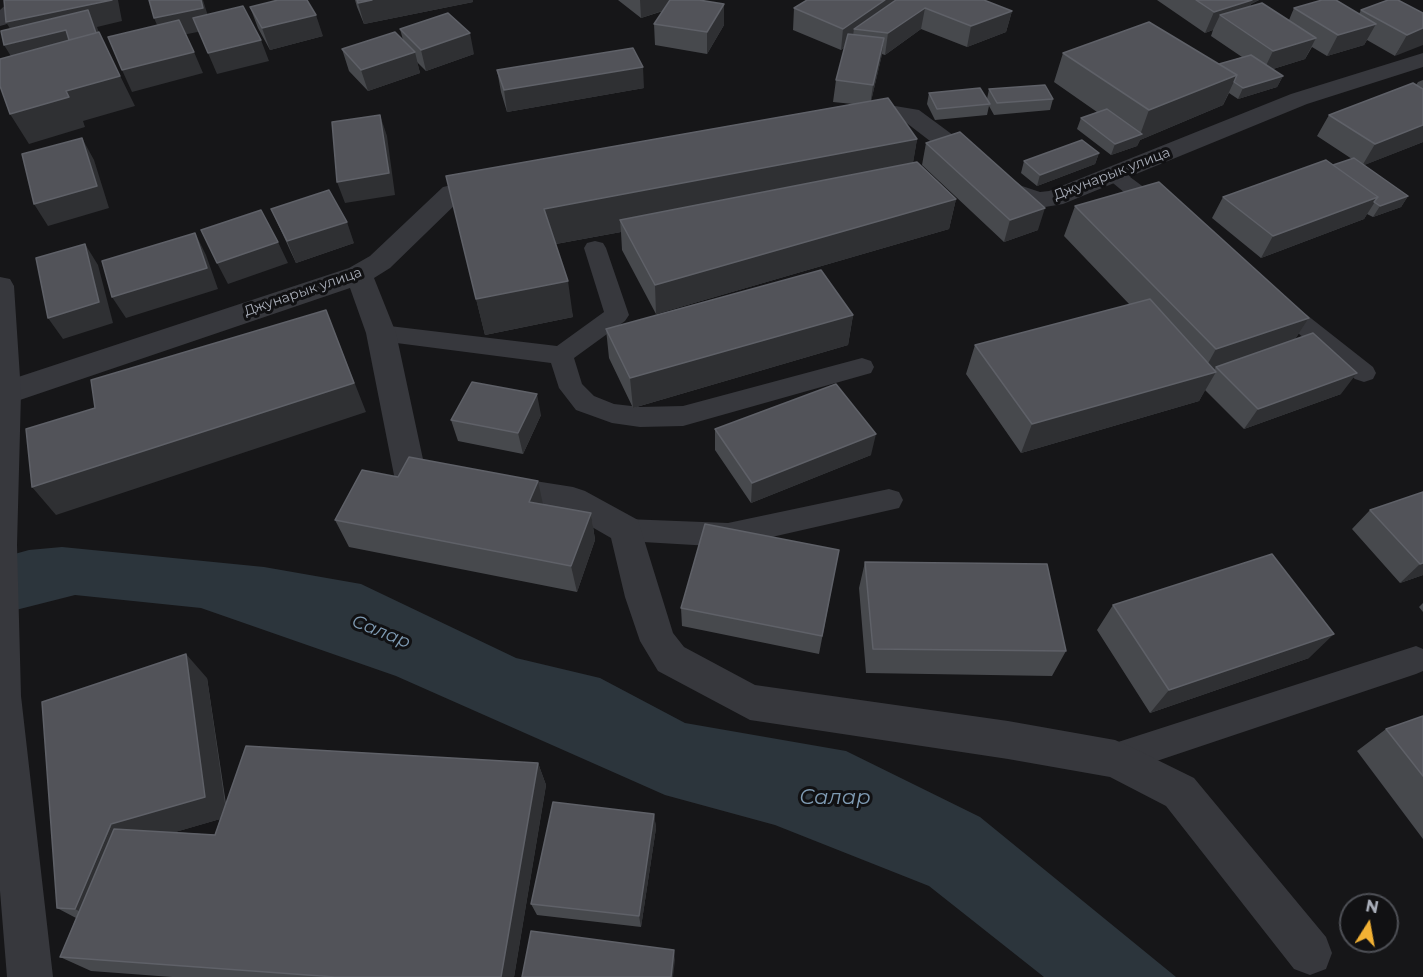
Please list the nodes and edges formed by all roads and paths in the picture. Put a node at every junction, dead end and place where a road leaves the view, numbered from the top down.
1 (21, 0) edge
2 (0, 20) edge
3 (1423, 60) edge
4 (824, 125) edge
5 (1115, 175) junction
6 (518, 180) edge
7 (1180, 226) edge
8 (595, 248) dead end
9 (359, 274) junction
10 (0, 286) edge
11 (1262, 292) edge
12 (381, 333) junction
13 (561, 355) junction
14 (862, 367) dead end
15 (1364, 373) dead end
16 (6, 393) junction
17 (890, 500) dead end
18 (626, 530) junction
19 (0, 545) edge
20 (1416, 660) dead end
21 (1115, 759) junction
22 (1310, 953) dead end
23 (30, 977) edge

1 - 2 street
3 - 5 street, Джунарык улица
4 - 5 street, Джунарык улица
5 - 7 lane
6 - 9 street, Джунарык улица
8 - 13 lane
9 - 12 street
9 - 16 street, Джунарык улица
10 - 16 street
11 - 15 lane
12 - 13 lane
12 - 18 street
13 - 14 lane
16 - 19 street
17 - 18 lane
18 - 21 street
19 - 23 street
20 - 21 lane
21 - 22 street

